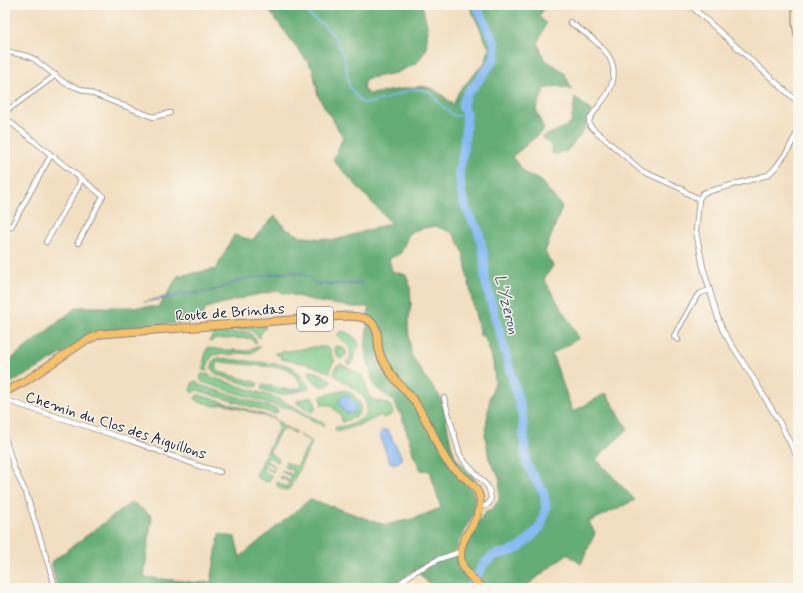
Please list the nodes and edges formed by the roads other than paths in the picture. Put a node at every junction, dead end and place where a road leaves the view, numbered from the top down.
1 (690, 5) edge
2 (796, 5) edge
3 (570, 22) dead end
4 (798, 36) edge
5 (5, 50) edge
6 (56, 75) junction
7 (798, 102) edge
8 (5, 112) edge
9 (170, 113) dead end
10 (5, 118) edge
11 (798, 131) edge
12 (51, 155) junction
13 (81, 179) junction
14 (699, 199) junction
15 (11, 227) dead end
16 (46, 242) dead end
17 (78, 243) dead end
18 (710, 290) junction
19 (678, 340) dead end
20 (5, 392) edge
21 (444, 398) dead end
22 (5, 400) edge
23 (5, 438) edge
24 (798, 459) edge
25 (220, 472) dead end
26 (480, 507) junction
27 (460, 552) junction
28 (55, 588) edge
29 (394, 588) edge
30 (482, 588) edge

1 - 7 street
2 - 4 main road
3 - 14 street
5 - 6 street
6 - 8 street
6 - 9 street
10 - 12 street
11 - 14 street
12 - 13 street
12 - 15 street
13 - 16 street
13 - 17 street
14 - 18 street
18 - 19 street
18 - 24 street
20 - 26 main road, Route de Brindas / D 30
21 - 26 street
22 - 25 street, Chemin du Clos des Aiguillons
23 - 28 street
26 - 27 main road
27 - 29 street
27 - 30 main road

